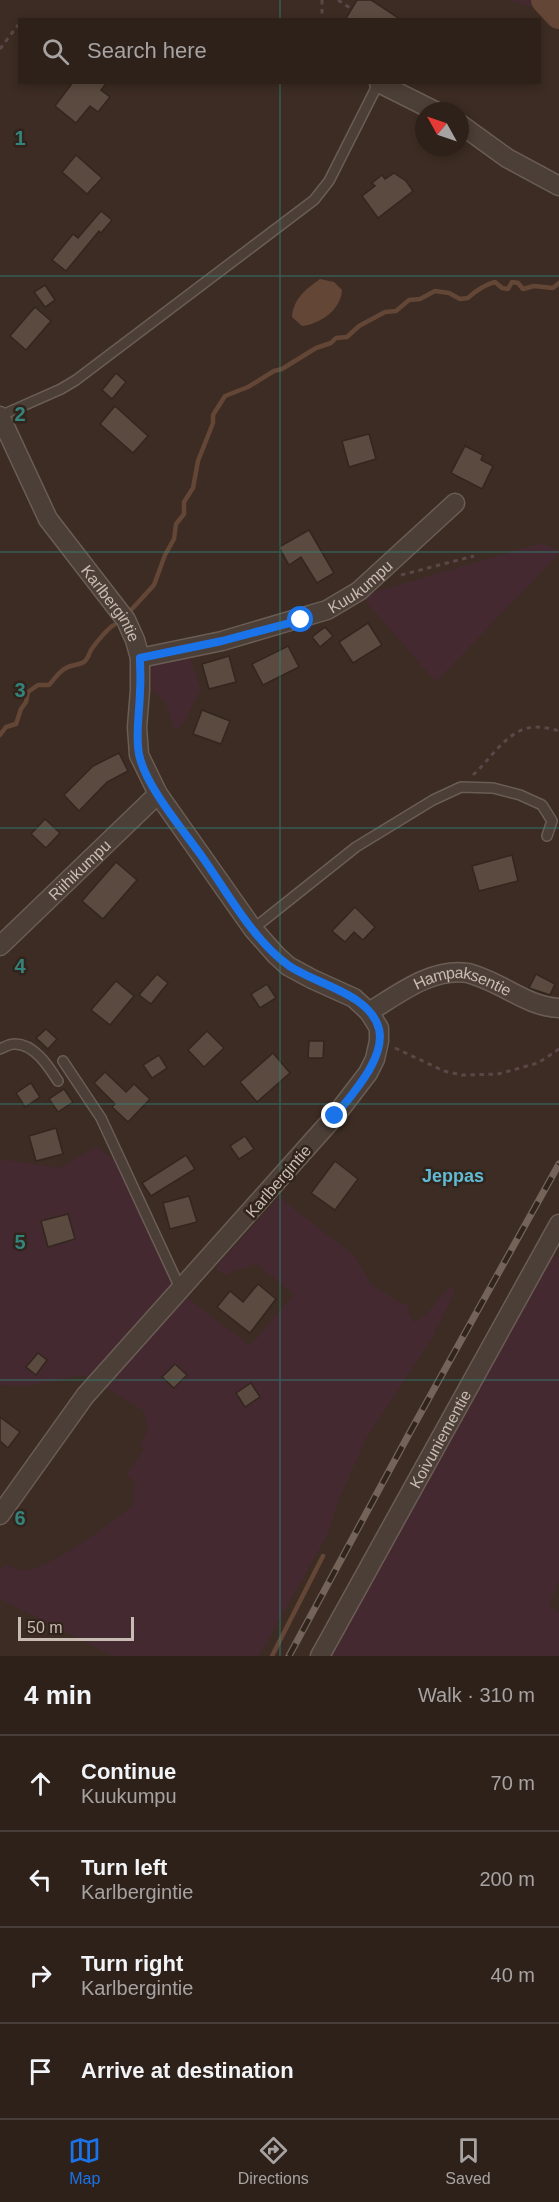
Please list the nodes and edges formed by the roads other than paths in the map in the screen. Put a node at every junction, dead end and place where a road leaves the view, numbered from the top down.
1 (378, 84) edge
2 (381, 84) edge
3 (417, 102) edge
4 (469, 130) edge
5 (559, 186) edge
6 (0, 416) edge
7 (455, 503) dead end
8 (140, 658) junction
9 (158, 794) junction
10 (547, 836) dead end
11 (253, 929) junction
12 (0, 946) edge
13 (559, 1008) edge
14 (369, 1012) junction
15 (0, 1049) edge
16 (63, 1061) dead end
17 (58, 1081) dead end
18 (559, 1224) edge
19 (181, 1290) junction
20 (0, 1515) edge
21 (320, 1656) edge

1 - 6 lane
2 - 3 street
4 - 5 street
6 - 8 street, Karlbergintie
7 - 8 street, Kuukumpu
8 - 9 street, Karlbergintie
9 - 11 street, Karlbergintie
9 - 12 street, Riihikumpu
10 - 11 lane
11 - 14 street, Karlbergintie
13 - 14 street, Hampaksentie
14 - 19 street, Karlbergintie
15 - 17 lane
16 - 19 lane
18 - 21 street, Koivuniementie
19 - 20 street, Karlbergintie

